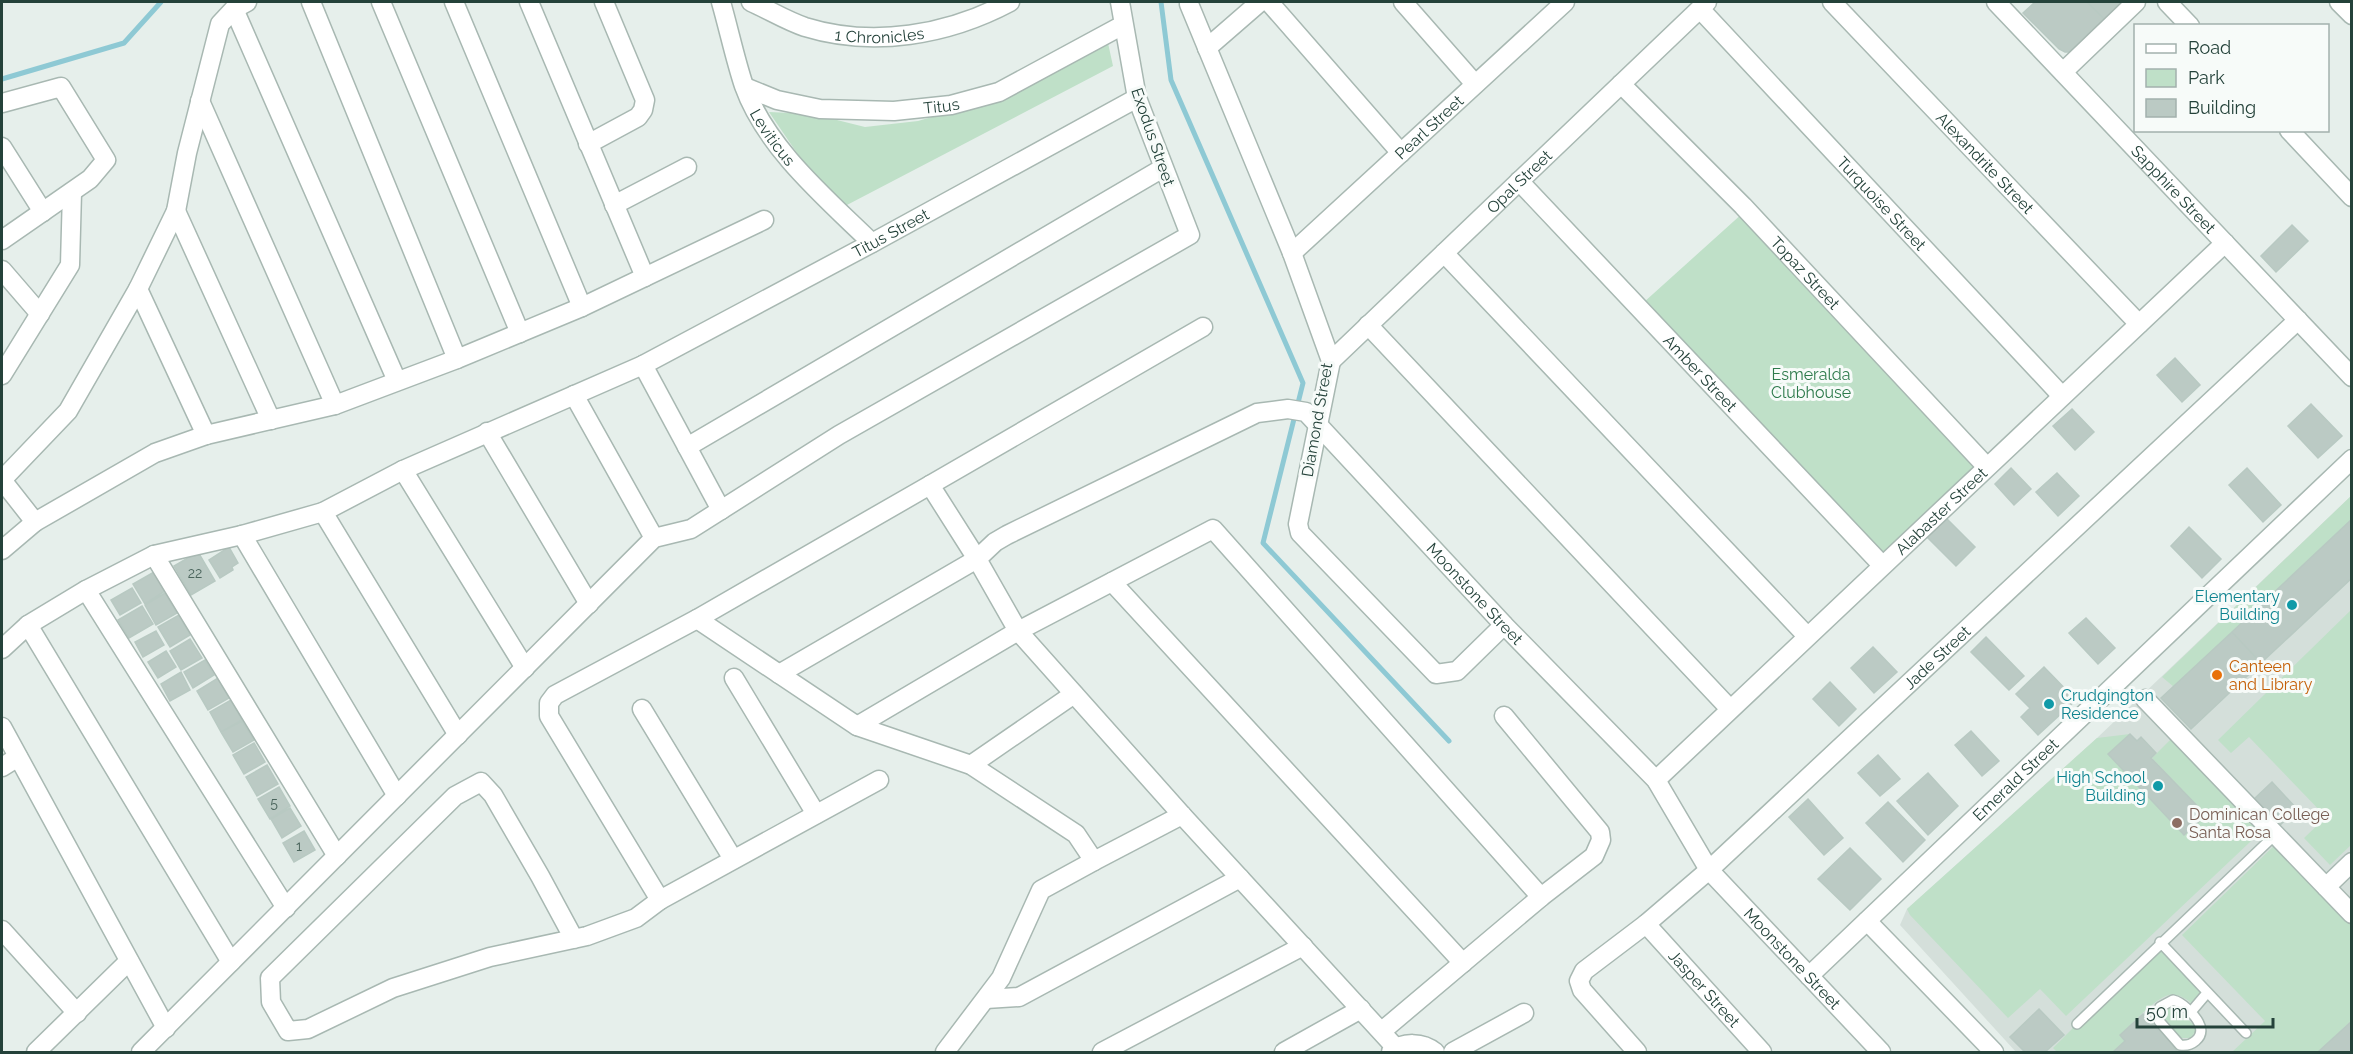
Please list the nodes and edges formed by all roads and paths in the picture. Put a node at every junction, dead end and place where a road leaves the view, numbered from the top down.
1 (311, 2) edge
2 (381, 2) edge
3 (454, 2) edge
4 (529, 2) edge
5 (604, 2) edge
6 (722, 2) edge
7 (751, 2) edge
8 (1010, 2) edge
9 (1120, 2) edge
10 (1260, 2) edge
11 (1269, 2) edge
12 (1402, 2) edge
13 (1832, 2) edge
14 (1996, 2) edge
15 (2136, 2) edge
16 (2167, 2) edge
17 (2339, 2) edge
18 (1189, 3) dead end
19 (240, 5) edge
20 (1554, 5) edge
21 (1704, 5) edge
22 (2352, 15) edge
23 (2188, 24) edge
24 (1123, 25) junction
25 (1207, 48) junction
26 (2063, 72) junction
27 (1475, 84) junction
28 (1621, 84) junction
29 (745, 87) junction
30 (1137, 98) junction
31 (200, 101) junction
32 (2, 103) edge
33 (2291, 132) edge
34 (588, 144) junction
35 (2, 147) edge
36 (1401, 153) junction
37 (687, 167) dead end
38 (1163, 168) junction
39 (1519, 181) junction
40 (72, 192) junction
41 (2352, 196) edge
42 (614, 205) junction
43 (176, 211) junction
44 (43, 212) junction
45 (764, 220) dead end
46 (2, 240) edge
47 (872, 243) junction
48 (2224, 243) junction
49 (1292, 253) junction
50 (1444, 253) junction
51 (2, 270) edge
52 (645, 277) junction
53 (138, 289) junction
54 (582, 307) junction
55 (40, 314) junction
56 (2298, 320) junction
57 (2139, 324) junction
58 (1368, 325) junction
59 (1203, 327) dead end
60 (520, 333) junction
61 (457, 359) junction
62 (1330, 361) junction
63 (643, 365) junction
64 (2, 373) edge
65 (2352, 377) edge
66 (397, 381) junction
67 (574, 395) junction
68 (2062, 396) junction
69 (335, 405) junction
70 (271, 420) junction
71 (1318, 425) junction
72 (487, 432) junction
73 (206, 435) junction
74 (687, 447) junction
75 (2352, 459) edge
76 (1986, 466) junction
77 (403, 470) junction
78 (930, 485) junction
79 (721, 510) junction
80 (323, 512) junction
81 (35, 522) junction
82 (242, 535) junction
83 (654, 538) junction
84 (2, 550) edge
85 (154, 555) junction
86 (977, 559) junction
87 (1882, 565) junction
88 (1112, 582) junction
89 (86, 590) junction
90 (589, 604) junction
91 (697, 619) junction
92 (28, 626) junction
93 (1504, 626) junction
94 (1018, 631) junction
95 (1807, 636) junction
96 (2, 649) edge
97 (525, 668) junction
98 (780, 675) junction
99 (734, 678) dead end
100 (1074, 694) junction
101 (2145, 699) dead end
102 (642, 709) dead end
103 (1730, 709) junction
104 (1504, 716) dead end
105 (857, 726) junction
106 (2, 727) edge
107 (458, 735) junction
108 (18, 757) junction
109 (970, 765) junction
110 (2, 767) edge
111 (879, 780) dead end
112 (1656, 780) junction
113 (397, 796) junction
114 (816, 814) junction
115 (1182, 815) junction
116 (2276, 834) junction
117 (337, 856) junction
118 (733, 859) junction
119 (1094, 861) junction
120 (2352, 862) edge
121 (1709, 870) junction
122 (1240, 878) junction
123 (2326, 887) junction
124 (1541, 897) junction
125 (660, 900) junction
126 (286, 908) junction
127 (2352, 914) edge
128 (1867, 921) junction
129 (1646, 924) junction
130 (2, 930) edge
131 (574, 939) junction
132 (2160, 942) junction
133 (1303, 946) junction
134 (129, 961) junction
135 (231, 962) junction
136 (1463, 963) junction
137 (1809, 976) junction
138 (2207, 993) junction
139 (986, 999) junction
140 (1361, 1008) junction
141 (77, 1013) junction
142 (1524, 1013) dead end
143 (2190, 1013) junction
144 (2077, 1024) dead end
145 (166, 1028) junction
146 (1382, 1031) junction
147 (2246, 1033) dead end
148 (1393, 1050) edge
149 (36, 1053) edge
150 (141, 1053) edge
151 (945, 1053) edge
152 (1102, 1053) edge
153 (1284, 1053) edge
154 (1435, 1053) edge
155 (1453, 1053) edge
156 (1637, 1053) edge
157 (1762, 1053) edge
158 (1881, 1053) edge
159 (1994, 1053) edge

1 - 61 street
2 - 60 street
3 - 54 street
4 - 34 street
5 - 34 street
6 - 29 street, Leviticus
7 - 8 street, 1 Chronicles
9 - 24 street, Exodus Street
10 - 25 street
11 - 36 street
12 - 27 street
13 - 57 street, Alexandrite Street
14 - 26 street, Sapphire Street
15 - 26 street
16 - 23 street
17 - 22 street
18 - 25 street, Diamond Street
19 - 31 street
19 - 66 street
20 - 27 street, Pearl Street
21 - 28 street, Opal Street
21 - 68 street, Turquoise Street
24 - 29 street, Titus
24 - 30 street, Exodus Street
25 - 49 street, Diamond Street
26 - 48 street, Sapphire Street
27 - 36 street, Pearl Street
28 - 39 street, Opal Street
28 - 76 street, Topaz Street
29 - 47 street, Leviticus
30 - 38 street, Exodus Street
30 - 47 street, Titus Street
31 - 43 street
31 - 69 street
32 - 40 street
33 - 41 street
34 - 42 street
35 - 44 street
36 - 49 street, Pearl Street
37 - 42 street
38 - 74 street
38 - 79 street, Exodus Street
39 - 50 street, Opal Street
39 - 87 street, Amber Street
40 - 44 street
40 - 55 street
42 - 52 street
43 - 53 street
43 - 70 street
44 - 46 street
45 - 52 street
47 - 63 street, Titus Street
48 - 56 street, Sapphire Street
48 - 57 street, Alabaster Street
49 - 62 street, Diamond Street
50 - 58 street, Opal Street
50 - 95 street
51 - 55 street
52 - 54 street
53 - 73 street
53 - 81 street
54 - 60 street
55 - 64 street
56 - 65 street, Sapphire Street
56 - 121 street, Jade Street
57 - 68 street, Alabaster Street
58 - 62 street, Opal Street
58 - 103 street
59 - 78 street
60 - 61 street
61 - 66 street
62 - 71 street, Diamond Street
63 - 67 street, Titus Street
63 - 74 street
66 - 69 street
67 - 72 street, Titus Street
67 - 83 street
68 - 76 street, Alabaster Street
69 - 70 street
70 - 73 street
71 - 86 street, Moonstone Street
71 - 93 street, Moonstone Street
71 - 93 street, Diamond Street
72 - 77 street, Titus Street
72 - 90 street
73 - 81 street
74 - 79 street
75 - 128 street, Emerald Street
76 - 87 street, Alabaster Street
77 - 80 street, Titus Street
77 - 97 street
78 - 86 street
78 - 91 street
79 - 83 street
80 - 82 street, Titus Street
80 - 107 street
81 - 84 street
82 - 85 street, Titus Street
82 - 113 street
83 - 90 street
85 - 89 street, Titus Street
85 - 117 street
86 - 94 street
86 - 98 street, Moonstone Street
87 - 95 street, Alabaster Street
88 - 94 street
88 - 124 street
88 - 136 street
89 - 92 street, Titus Street
89 - 126 street
90 - 97 street
91 - 98 street
91 - 125 street
92 - 96 street, Titus Street
92 - 135 street
93 - 112 street, Moonstone Street
94 - 100 street
94 - 105 street
95 - 103 street, Alabaster Street
97 - 107 street
98 - 105 street
99 - 114 street
100 - 109 street
100 - 115 street
101 - 116 street
102 - 118 street
103 - 112 street, Alabaster Street
104 - 124 street
105 - 109 street
106 - 108 street
107 - 113 street
108 - 110 street
108 - 134 street
109 - 119 street
111 - 114 street
112 - 121 street, Moonstone Street
113 - 117 street
114 - 118 street
115 - 119 street
115 - 122 street
116 - 123 street
116 - 132 lane
117 - 126 street
118 - 125 street
119 - 139 street
120 - 123 street
121 - 129 street, Jade Street
121 - 137 street, Moonstone Street
122 - 133 street
122 - 139 street
123 - 127 street
124 - 136 street
125 - 131 street
126 - 135 street
128 - 137 street, Emerald Street
128 - 159 street
129 - 156 street, Jade Street
129 - 157 street, Jasper Street
130 - 141 street
131 - 131 street
132 - 138 lane
132 - 144 lane
133 - 140 street
133 - 152 street
134 - 141 street
134 - 145 street
135 - 145 street
136 - 146 street
137 - 158 street, Moonstone Street
138 - 143 lane
138 - 147 lane
139 - 151 street
140 - 146 street
140 - 153 street
141 - 149 street
142 - 155 street
143 - 143 lane
145 - 150 street
146 - 148 street
148 - 154 street

